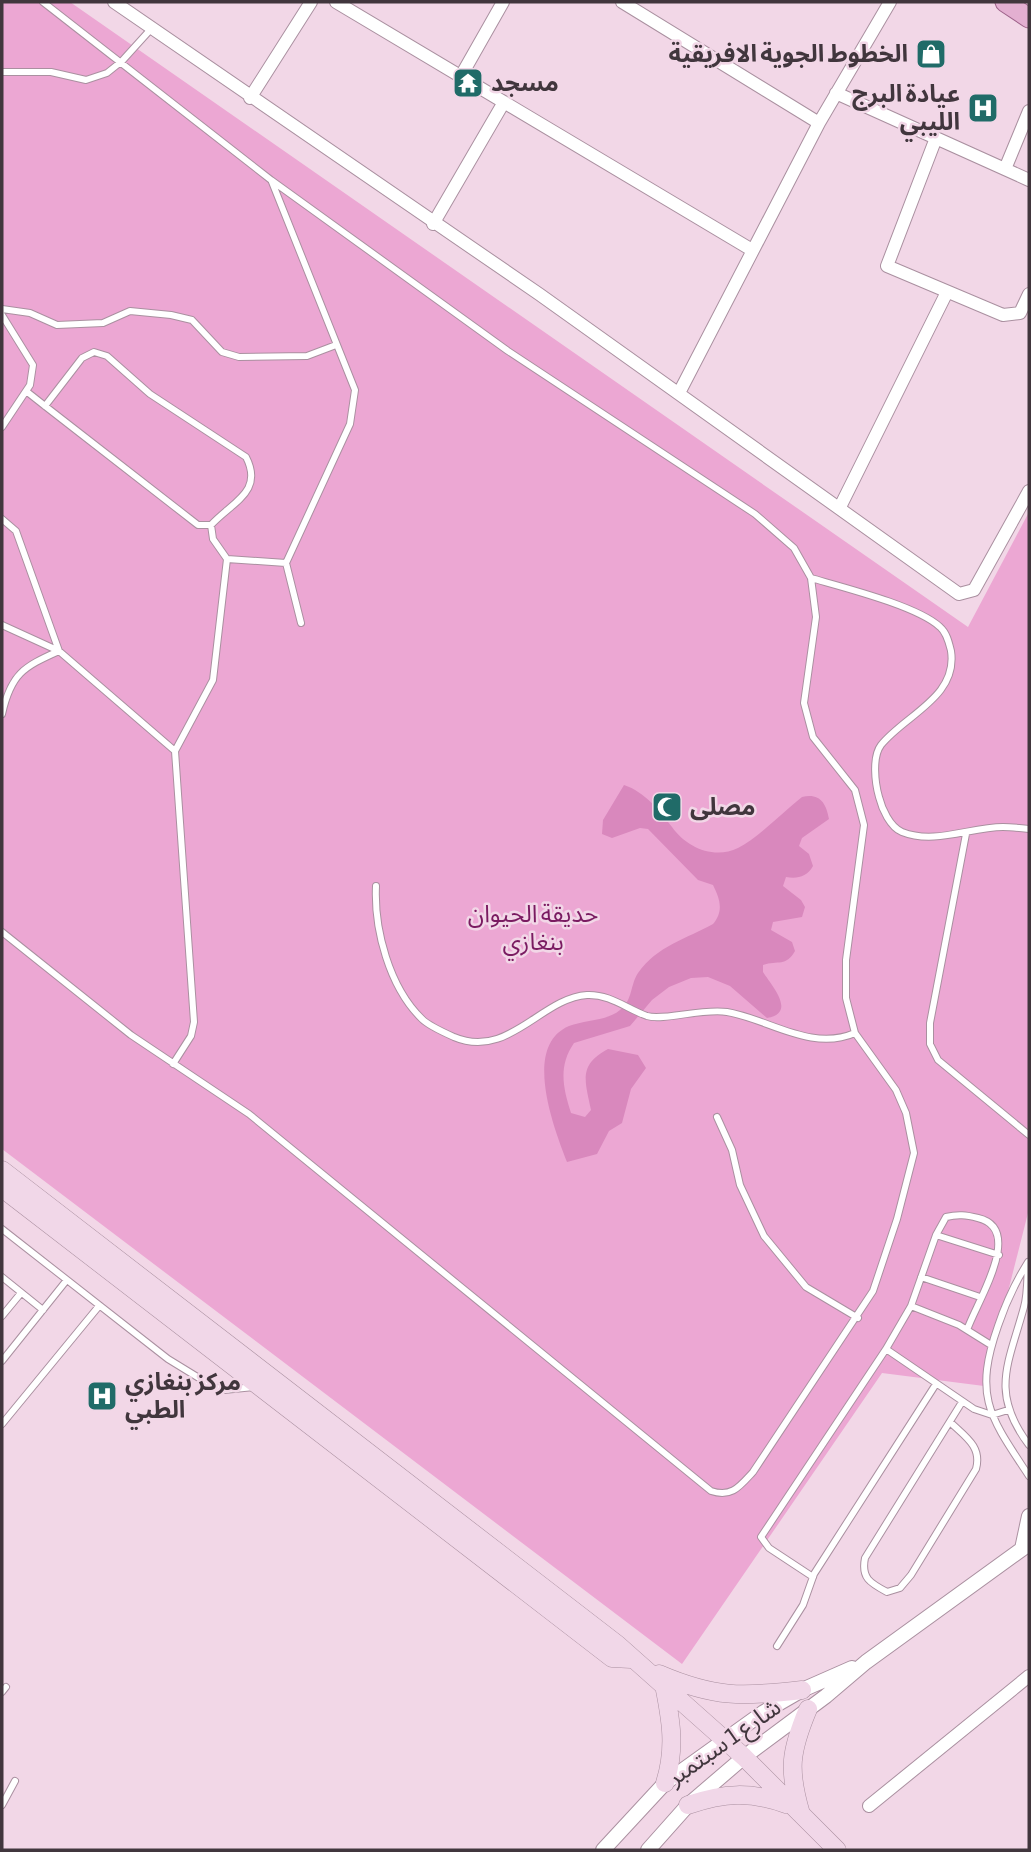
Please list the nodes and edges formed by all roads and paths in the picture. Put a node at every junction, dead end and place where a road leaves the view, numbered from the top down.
1 (44, 2) edge
2 (114, 2) edge
3 (310, 2) edge
4 (336, 2) edge
5 (503, 2) edge
6 (622, 2) edge
7 (890, 2) edge
8 (1004, 2) edge
9 (1029, 18) edge
10 (150, 29) junction
11 (121, 61) junction
12 (2, 72) edge
13 (461, 76) junction
14 (836, 93) junction
15 (250, 98) junction
16 (504, 102) junction
17 (1029, 111) edge
18 (819, 123) junction
19 (936, 138) junction
20 (1005, 169) junction
21 (271, 180) junction
22 (1029, 180) edge
23 (433, 224) junction
24 (752, 250) junction
25 (947, 292) junction
26 (1029, 294) edge
27 (2, 309) edge
28 (2, 316) edge
29 (336, 345) junction
30 (26, 391) junction
31 (679, 393) junction
32 (45, 406) junction
33 (2, 427) edge
34 (1029, 491) edge
35 (841, 507) junction
36 (2, 519) edge
37 (211, 525) junction
38 (227, 559) junction
39 (286, 563) junction
40 (811, 578) junction
41 (301, 623) dead end
42 (2, 625) edge
43 (59, 651) junction
44 (2, 714) edge
45 (176, 751) junction
46 (1029, 829) edge
47 (966, 834) junction
48 (376, 886) dead end
49 (2, 932) edge
50 (855, 1033) junction
51 (173, 1064) junction
52 (717, 1117) dead end
53 (1029, 1135) edge
54 (2, 1170) edge
55 (2, 1188) edge
56 (2, 1228) edge
57 (936, 1235) junction
58 (999, 1255) junction
59 (1029, 1260) edge
60 (2, 1277) edge
61 (921, 1277) junction
62 (66, 1281) junction
63 (21, 1293) junction
64 (980, 1297) junction
65 (99, 1306) junction
66 (911, 1306) junction
67 (43, 1310) junction
68 (2, 1316) edge
69 (858, 1318) junction
70 (967, 1329) junction
71 (991, 1345) junction
72 (886, 1349) junction
73 (2, 1361) edge
74 (936, 1384) junction
75 (261, 1386) junction
76 (961, 1402) junction
77 (1008, 1410) junction
78 (992, 1415) junction
79 (951, 1423) junction
80 (2, 1424) edge
81 (1029, 1445) edge
82 (1029, 1476) edge
83 (1029, 1516) edge
84 (1027, 1551) edge
85 (487, 1552) junction
86 (813, 1577) junction
87 (776, 1646) dead end
88 (866, 1662) junction
89 (637, 1663) junction
90 (1029, 1676) edge
91 (664, 1685) junction
92 (802, 1690) junction
93 (808, 1709) junction
94 (724, 1740) junction
95 (744, 1757) junction
96 (15, 1781) dead end
97 (665, 1783) junction
98 (2, 1805) edge
99 (688, 1805) junction
100 (869, 1806) dead end
101 (796, 1811) junction
102 (603, 1850) edge
103 (648, 1850) edge
104 (836, 1850) edge

1 - 11 lane
2 - 10 street
3 - 15 street
4 - 13 street
5 - 13 street
6 - 18 street
7 - 14 street
8 - 9 main road
10 - 11 lane
10 - 15 street
11 - 12 lane
11 - 21 lane
13 - 16 street
14 - 18 street
14 - 19 street
15 - 23 street
16 - 23 street
16 - 24 street
17 - 20 street
18 - 24 street
19 - 20 street
19 - 25 street
20 - 22 street
21 - 29 lane
21 - 40 lane
23 - 31 street
24 - 31 street
25 - 26 street
25 - 35 street
27 - 29 lane
28 - 30 lane
29 - 39 lane
30 - 32 lane
30 - 33 lane
31 - 35 street
32 - 37 lane
32 - 37 lane
34 - 35 street
36 - 43 lane
37 - 38 lane
38 - 39 lane
38 - 45 lane
39 - 41 lane
40 - 47 lane
40 - 50 lane
42 - 43 lane
43 - 44 lane
43 - 45 lane
45 - 51 lane
46 - 47 lane
47 - 53 lane
48 - 50 lane
49 - 51 lane
50 - 69 lane
51 - 69 lane
52 - 69 lane
54 - 85 main road
55 - 75 main road
56 - 62 lane
57 - 58 lane
57 - 58 lane
57 - 61 lane
58 - 64 lane
59 - 71 lane
59 - 77 lane
60 - 63 lane
61 - 64 lane
61 - 66 lane
62 - 65 lane
62 - 67 lane
63 - 67 lane
63 - 68 lane
64 - 70 lane
65 - 75 lane
65 - 80 lane
66 - 70 lane
66 - 72 lane
67 - 73 lane
70 - 71 lane
71 - 78 lane
72 - 74 lane
72 - 86 lane
74 - 76 lane
74 - 86 lane
75 - 85 main road
76 - 78 lane
76 - 79 lane
77 - 78 lane
77 - 81 lane
78 - 82 lane
79 - 79 lane
83 - 84 street
84 - 88 street, شارع 1 سبتمبر
85 - 89 main road
86 - 87 lane
88 - 92 street, شارع 1 سبتمبر
88 - 93 street, شارع 1 سبتمبر
89 - 91 main road
89 - 92 main road
90 - 100 street
91 - 94 main road
91 - 97 main road
92 - 94 street, شارع 1 سبتمبر
93 - 95 street, شارع 1 سبتمبر
93 - 101 main road
94 - 95 main road
94 - 97 street, شارع 1 سبتمبر
95 - 99 street, شارع 1 سبتمبر
95 - 101 main road
96 - 98 lane
97 - 102 street, شارع 1 سبتمبر
99 - 101 main road
99 - 103 street, شارع 1 سبتمبر
101 - 104 main road

